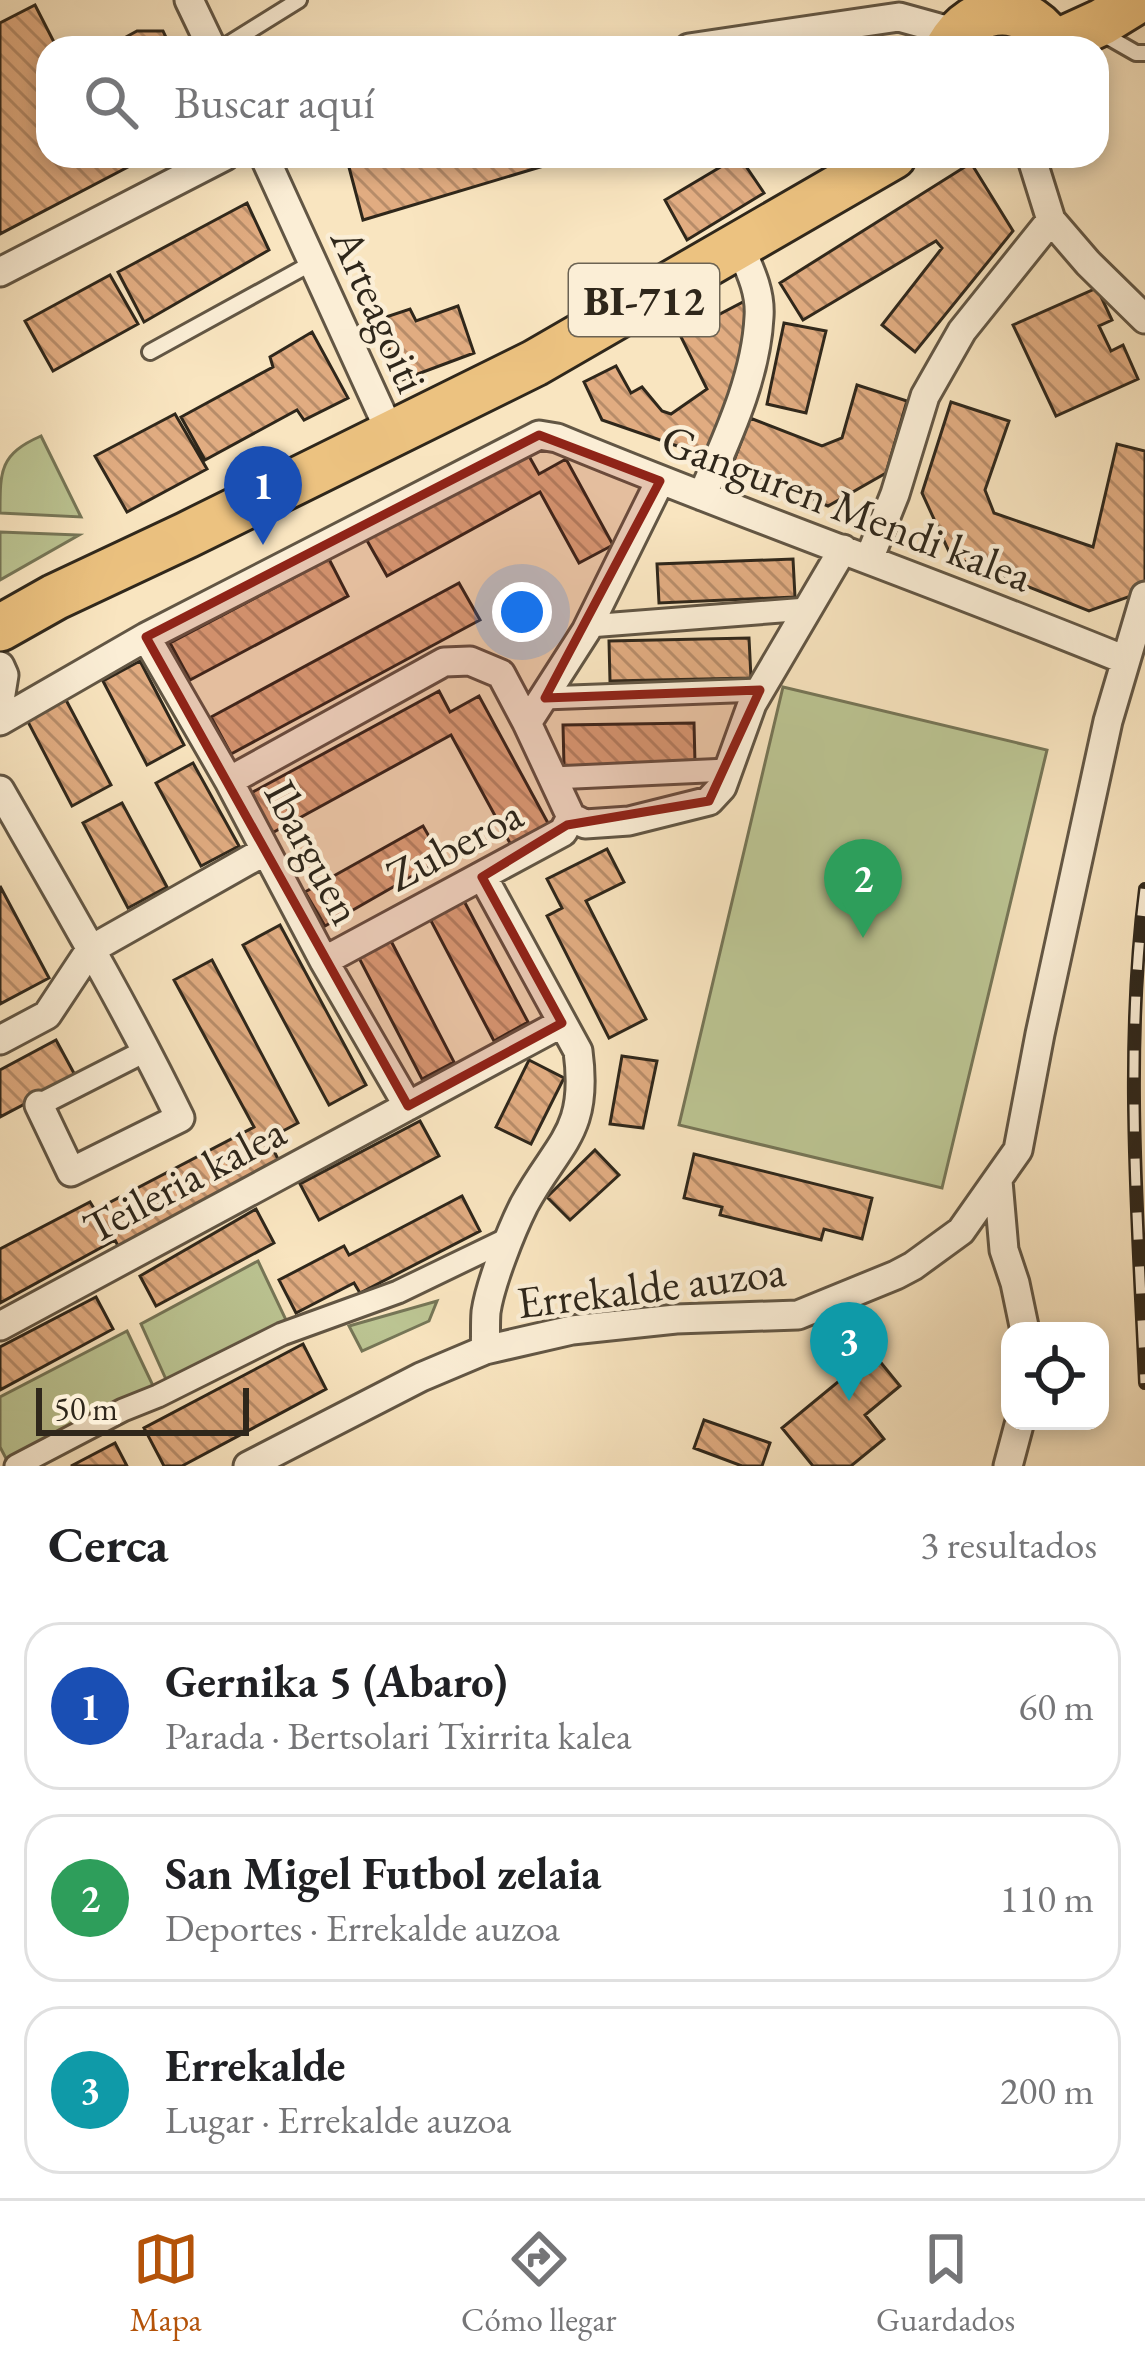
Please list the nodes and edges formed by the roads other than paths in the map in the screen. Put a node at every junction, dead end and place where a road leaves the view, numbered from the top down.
1 (189, 0) edge
2 (299, 0) edge
3 (1138, 0) edge
4 (837, 13) edge
5 (206, 36) edge
6 (241, 36) edge
7 (740, 36) edge
8 (944, 36) edge
9 (956, 36) edge
10 (1059, 36) edge
11 (1074, 36) edge
12 (1109, 48) edge
13 (1145, 53) edge
14 (202, 168) edge
15 (269, 168) edge
16 (872, 168) edge
17 (1035, 168) edge
18 (1051, 220) junction
19 (739, 245) junction
20 (312, 263) junction
21 (0, 272) edge
22 (1145, 319) edge
23 (150, 352) dead end
24 (391, 434) junction
25 (659, 481) junction
26 (702, 496) junction
27 (856, 554) junction
28 (1145, 596) edge
29 (807, 609) junction
30 (589, 626) junction
31 (0, 628) edge
32 (146, 638) junction
33 (1124, 660) junction
34 (0, 666) edge
35 (760, 690) junction
36 (544, 698) junction
37 (0, 700) edge
38 (0, 721) edge
39 (527, 722) junction
40 (728, 770) junction
41 (551, 774) junction
42 (229, 781) junction
43 (0, 790) edge
44 (571, 817) junction
45 (266, 851) junction
46 (483, 877) junction
47 (90, 950) junction
48 (324, 961) junction
49 (562, 1023) junction
50 (0, 1040) edge
51 (147, 1050) junction
52 (39, 1105) joint
53 (408, 1106) junction
54 (998, 1181) junction
55 (961, 1231) junction
56 (510, 1238) junction
57 (1015, 1283) junction
58 (1023, 1322) edge
59 (0, 1326) edge
60 (485, 1350) junction
61 (16, 1466) edge
62 (248, 1466) edge

1 - 5 street
2 - 6 lane
3 - 11 main road
4 - 7 street
4 - 8 street
9 - 10 main road
12 - 13 lane
14 - 21 street
15 - 20 street, Arteagoiti
16 - 19 main road, BI-712
17 - 18 street
18 - 22 street
18 - 27 street
19 - 24 main road, BI-712
19 - 26 street
20 - 23 lane
20 - 24 street, Arteagoiti
24 - 31 main road, BI-712
25 - 26 street, Ganguren Mendi kalea
25 - 30 street
25 - 32 street, Ganguren Mendi kalea
26 - 27 street, Ganguren Mendi kalea
27 - 29 street
27 - 33 street, Ganguren Mendi kalea
28 - 33 street, Errekalde auzoa
29 - 30 street
29 - 35 street
30 - 36 street
32 - 38 street
32 - 42 street, Ibarguen
33 - 54 street, Errekalde auzoa
34 - 37 street
35 - 36 street
35 - 40 street
36 - 39 street
39 - 41 street, Zuberoa
39 - 42 street, Zuberoa
40 - 41 street
40 - 44 street
41 - 44 street, Zuberoa
42 - 45 street, Ibarguen
43 - 47 street
44 - 46 street, Zuberoa
45 - 47 street
45 - 48 street, Ibarguen
46 - 48 street, Zuberoa
46 - 49 street
47 - 50 street
47 - 51 street
48 - 53 street, Ibarguen
49 - 53 street, Teileria kalea
49 - 56 street
51 - 52 street
51 - 52 street
53 - 59 street, Teileria kalea
54 - 55 street, Errekalde auzoa
54 - 57 street, Errekalde auzoa
55 - 57 street
55 - 60 street, Errekalde auzoa
56 - 60 street
56 - 61 street
57 - 58 street, Errekalde auzoa
60 - 62 street, Errekalde auzoa

